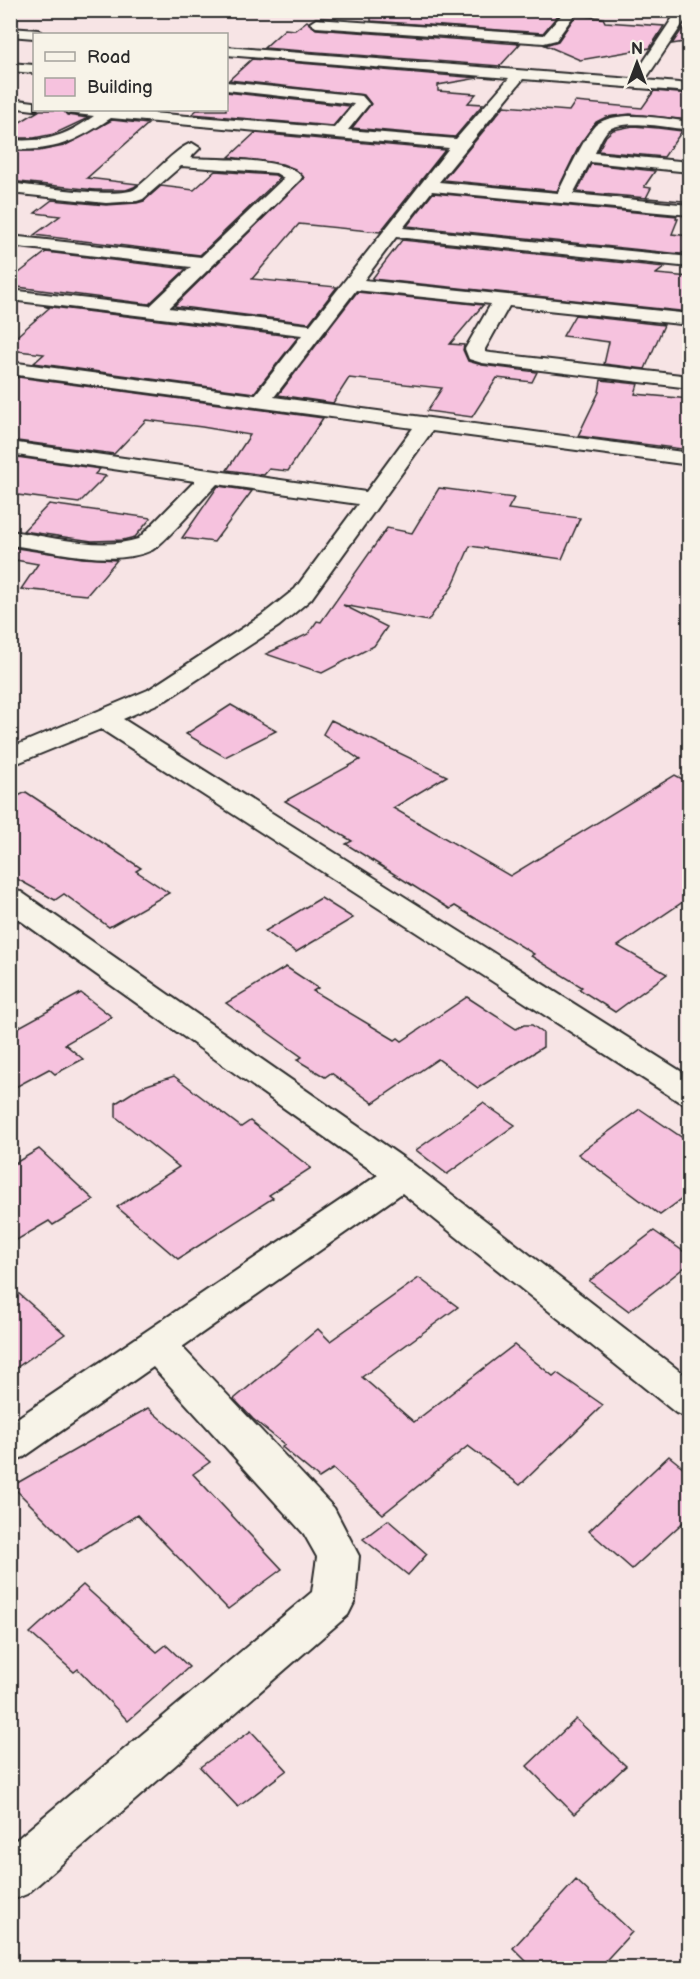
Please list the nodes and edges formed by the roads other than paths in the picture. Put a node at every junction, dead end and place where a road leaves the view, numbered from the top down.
1 (330, 10) edge
2 (685, 10) edge
3 (568, 15) dead end
4 (10, 32) edge
5 (33, 34) edge
6 (291, 42) dead end
7 (228, 51) edge
8 (274, 55) junction
9 (10, 67) edge
10 (33, 69) edge
11 (520, 74) junction
12 (636, 83) junction
13 (228, 86) edge
14 (690, 88) edge
15 (10, 103) edge
16 (33, 106) edge
17 (84, 111) edge
18 (108, 113) junction
19 (221, 124) junction
20 (690, 126) edge
21 (338, 133) junction
22 (10, 144) edge
23 (460, 144) junction
24 (585, 157) junction
25 (176, 161) junction
26 (690, 166) edge
27 (429, 186) junction
28 (10, 188) edge
29 (563, 198) junction
30 (690, 210) edge
31 (393, 232) junction
32 (10, 241) edge
33 (690, 262) edge
34 (204, 263) junction
35 (352, 284) junction
36 (10, 296) edge
37 (503, 300) junction
38 (156, 312) junction
39 (690, 320) edge
40 (313, 331) junction
41 (10, 368) edge
42 (690, 382) edge
43 (260, 402) junction
44 (426, 425) junction
45 (10, 448) edge
46 (690, 459) edge
47 (211, 477) junction
48 (372, 499) junction
49 (10, 538) edge
50 (104, 719) junction
51 (10, 758) edge
52 (10, 899) edge
53 (690, 1093) edge
54 (403, 1176) junction
55 (156, 1345) junction
56 (690, 1402) edge
57 (10, 1445) edge
58 (10, 1877) edge

1 - 3 street
2 - 12 street
4 - 5 street
6 - 8 street
7 - 8 street
8 - 11 street
9 - 10 street
11 - 12 street
11 - 23 street
12 - 14 street
13 - 21 street
15 - 16 street
17 - 18 street
18 - 19 street
18 - 22 street
19 - 21 street
19 - 25 street
20 - 24 street
21 - 23 street
23 - 27 street
24 - 26 street
24 - 29 street
25 - 28 street
25 - 34 street
27 - 29 street
27 - 31 street
29 - 30 street
31 - 33 street
31 - 35 street
32 - 34 street
34 - 38 street
35 - 37 street
35 - 40 street
36 - 38 street
37 - 39 street
37 - 42 street
38 - 40 street
40 - 43 street
41 - 43 street
43 - 44 street
44 - 46 street
44 - 48 street
45 - 47 street
47 - 48 street
47 - 49 street
48 - 50 street
50 - 51 street
50 - 53 street
52 - 54 street
54 - 55 street
54 - 56 street
55 - 57 street
55 - 58 street

